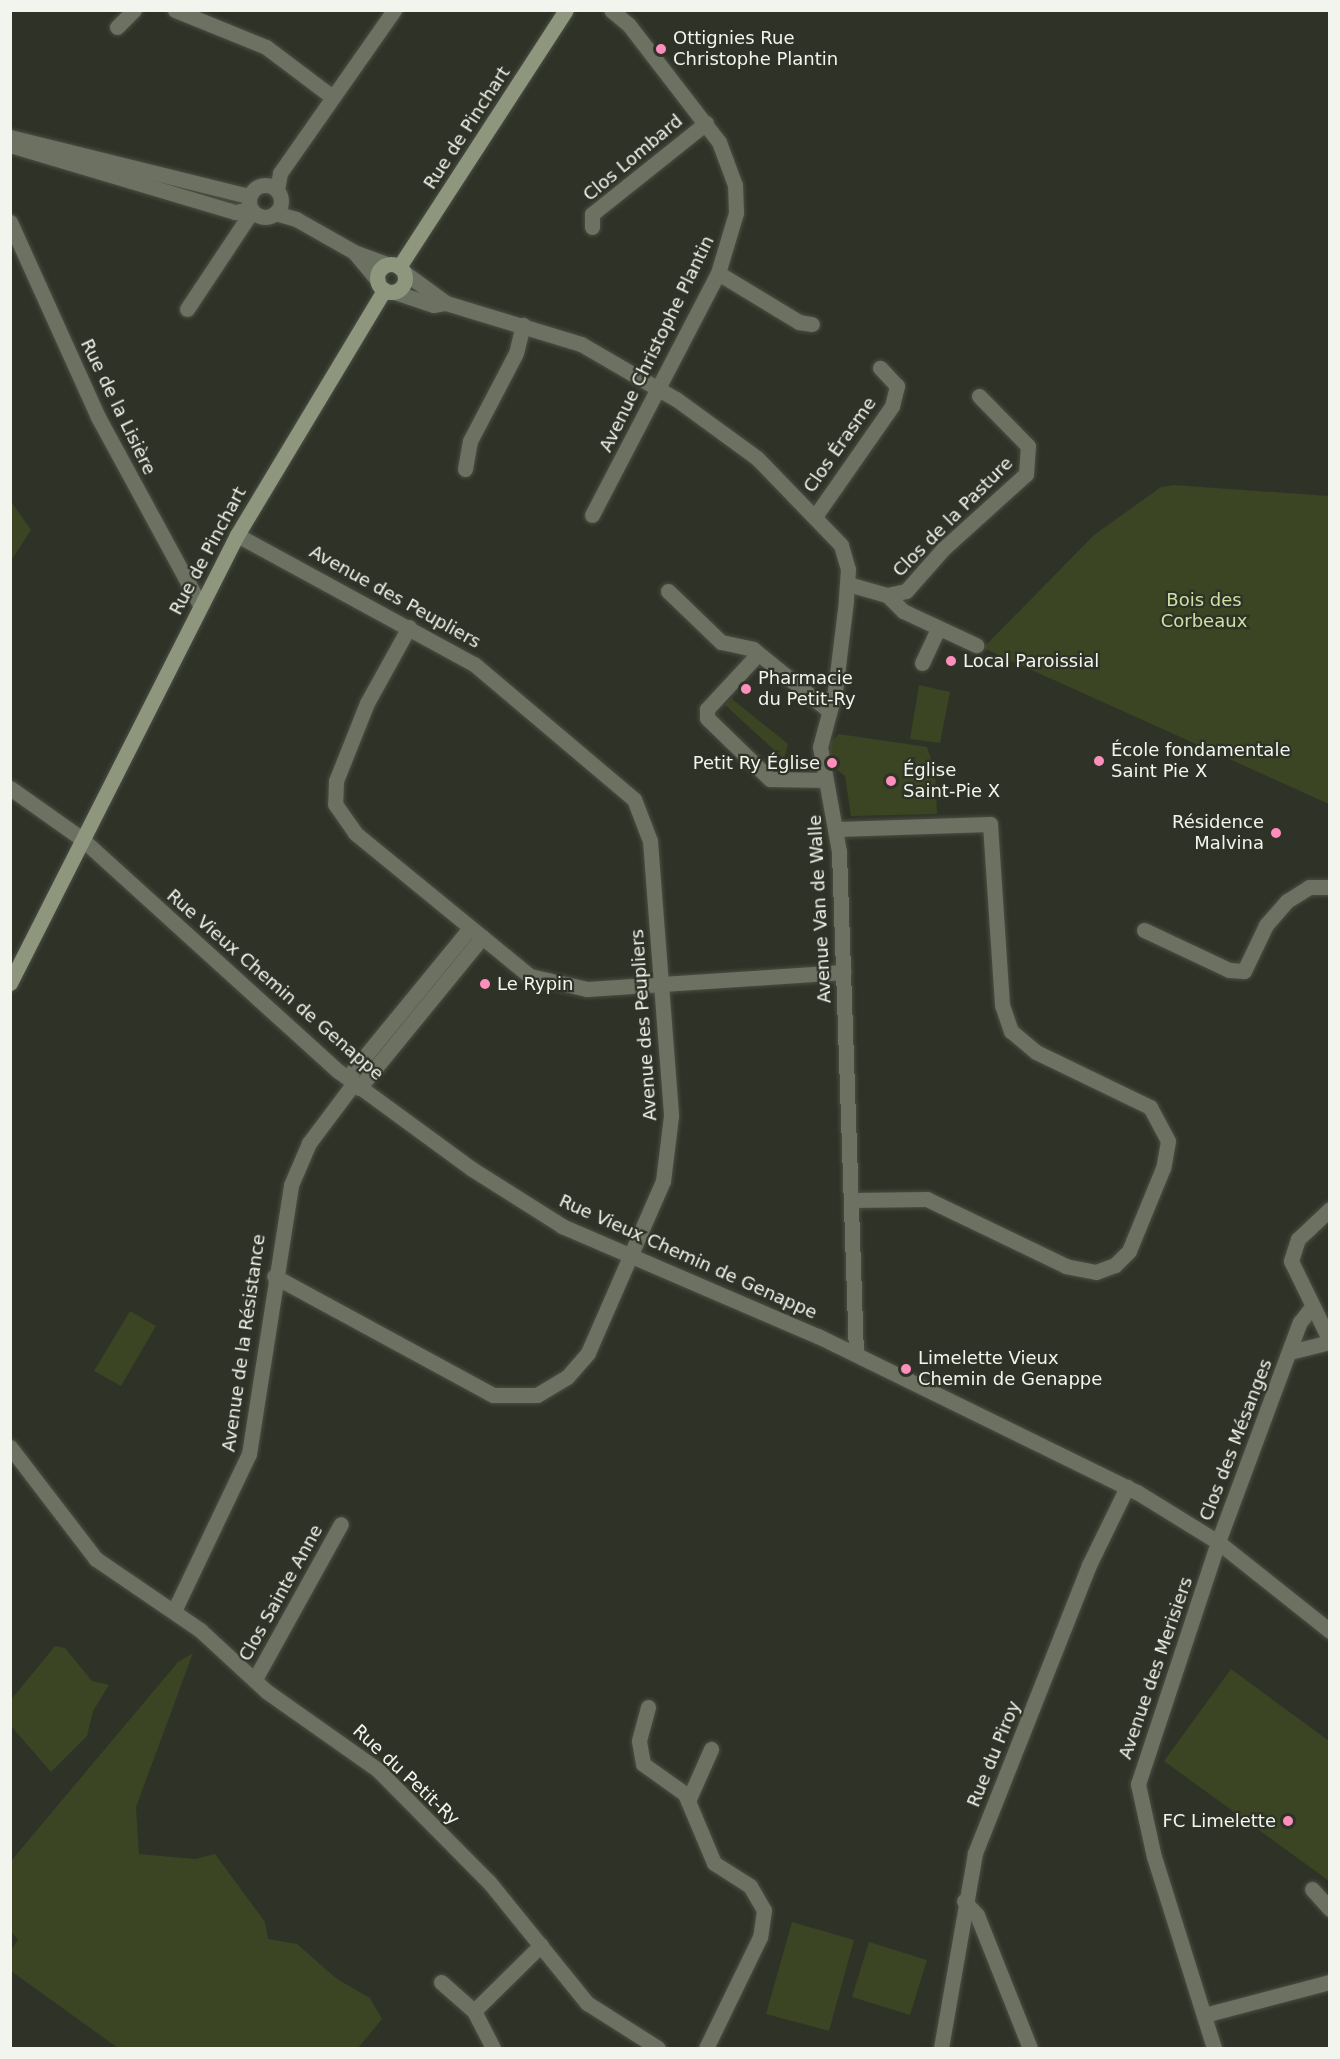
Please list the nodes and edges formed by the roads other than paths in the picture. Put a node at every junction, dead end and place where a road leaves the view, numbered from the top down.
1 (135, 10) edge
2 (175, 10) edge
3 (393, 10) edge
4 (566, 10) edge
5 (611, 10) edge
6 (117, 27) dead end
7 (331, 96) junction
8 (706, 123) junction
9 (10, 137) edge
10 (10, 145) edge
11 (274, 198) junction
12 (253, 208) junction
13 (235, 212) junction
14 (10, 222) edge
15 (592, 227) dead end
16 (239, 231) junction
17 (354, 252) junction
18 (397, 268) junction
19 (718, 273) junction
20 (385, 288) junction
21 (446, 303) junction
22 (187, 309) dead end
23 (812, 324) dead end
24 (523, 325) junction
25 (880, 368) dead end
26 (656, 389) junction
27 (978, 396) dead end
28 (465, 469) dead end
29 (592, 515) dead end
30 (816, 515) junction
31 (237, 535) junction
32 (848, 584) junction
33 (668, 591) dead end
34 (887, 595) junction
35 (200, 605) junction
36 (409, 627) junction
37 (938, 628) junction
38 (976, 645) dead end
39 (757, 655) junction
40 (922, 663) dead end
41 (828, 710) junction
42 (826, 780) junction
43 (10, 788) edge
44 (837, 829) junction
45 (82, 839) junction
46 (1329, 887) edge
47 (1144, 930) dead end
48 (476, 933) junction
49 (843, 972) junction
50 (661, 982) junction
51 (10, 983) edge
52 (354, 1083) junction
53 (853, 1200) junction
54 (1329, 1209) edge
55 (632, 1254) junction
56 (274, 1276) junction
57 (1311, 1308) junction
58 (1329, 1342) edge
59 (1290, 1352) junction
60 (856, 1354) junction
61 (10, 1447) edge
62 (1127, 1486) junction
63 (341, 1524) dead end
64 (1218, 1542) junction
65 (174, 1611) junction
66 (1329, 1631) edge
67 (255, 1679) junction
68 (648, 1707) dead end
69 (711, 1749) dead end
70 (688, 1801) junction
71 (1312, 1889) dead end
72 (964, 1901) junction
73 (1329, 1910) edge
74 (541, 1945) junction
75 (441, 1982) dead end
76 (1329, 1982) edge
77 (474, 2011) junction
78 (1204, 2015) junction
79 (494, 2049) edge
80 (658, 2049) edge
81 (706, 2049) edge
82 (941, 2049) edge
83 (1030, 2049) edge
84 (1214, 2049) edge

1 - 6 street
2 - 7 street
3 - 7 street
4 - 18 main road, Rue de Pinchart
5 - 8 street, Avenue Christophe Plantin
7 - 11 street
8 - 15 street, Clos Lombard
8 - 19 street, Avenue Christophe Plantin
9 - 12 street
10 - 13 street
11 - 12 street
11 - 12 street
11 - 17 street
12 - 13 street
12 - 16 street
13 - 16 street
14 - 35 street, Rue de la Lisière
16 - 22 street
17 - 18 street, Avenue Van de Walle
17 - 20 street
18 - 20 main road
18 - 20 main road
18 - 21 street, Avenue Van de Walle
19 - 23 street
19 - 26 street, Avenue Christophe Plantin
20 - 21 street, Avenue Van de Walle
20 - 31 main road, Rue de Pinchart
21 - 24 street, Avenue Van de Walle
24 - 26 street, Avenue Van de Walle
24 - 28 street
25 - 30 street, Clos Érasme
26 - 29 street, Avenue Christophe Plantin
26 - 30 street, Avenue Van de Walle
27 - 34 street, Clos de la Pasture
30 - 32 street, Avenue Van de Walle
31 - 35 main road, Rue de Pinchart
31 - 36 street, Avenue des Peupliers
32 - 34 street, Clos de la Pasture
32 - 41 street, Avenue Van de Walle
33 - 39 street
34 - 37 street
35 - 45 main road, Rue de Pinchart
36 - 48 street
36 - 50 street, Avenue des Peupliers
37 - 38 street
37 - 40 street
39 - 41 street
39 - 42 street
41 - 42 street, Avenue Van de Walle
42 - 44 street, Avenue Van de Walle
43 - 45 street, Rue Vieux Chemin de Genappe
44 - 49 street, Avenue Van de Walle
44 - 53 street
45 - 51 main road, Rue de Pinchart
45 - 52 street, Rue Vieux Chemin de Genappe
46 - 47 street
48 - 50 street
48 - 52 street, Avenue de la Résistance
49 - 50 street
49 - 53 street, Avenue Van de Walle
50 - 55 street, Avenue des Peupliers
52 - 55 street, Rue Vieux Chemin de Genappe
52 - 56 street, Avenue de la Résistance
53 - 60 street, Avenue Van de Walle
54 - 57 street, Clos des Mésanges
55 - 56 street, Avenue des Peupliers
55 - 60 street, Rue Vieux Chemin de Genappe
56 - 65 street, Avenue de la Résistance
57 - 58 street, Clos des Mésanges
57 - 59 street, Clos des Mésanges
58 - 59 street, Clos des Mésanges
59 - 64 street, Clos des Mésanges
60 - 62 street, Rue Vieux Chemin de Genappe
61 - 65 street, Rue du Petit-Ry
62 - 64 street, Rue Vieux Chemin de Genappe
62 - 72 street, Rue du Piroy
63 - 67 street, Clos Sainte Anne
64 - 66 street, Rue Vieux Chemin de Genappe
64 - 78 street, Avenue des Merisiers
65 - 67 street, Rue du Petit-Ry
67 - 74 street, Rue du Petit-Ry
68 - 70 street
69 - 70 street
70 - 81 street
71 - 73 street
72 - 82 street, Rue du Piroy
72 - 83 street
74 - 77 street
74 - 80 street, Rue du Petit-Ry
75 - 77 street
76 - 78 street
77 - 79 street
78 - 84 street, Avenue des Merisiers

